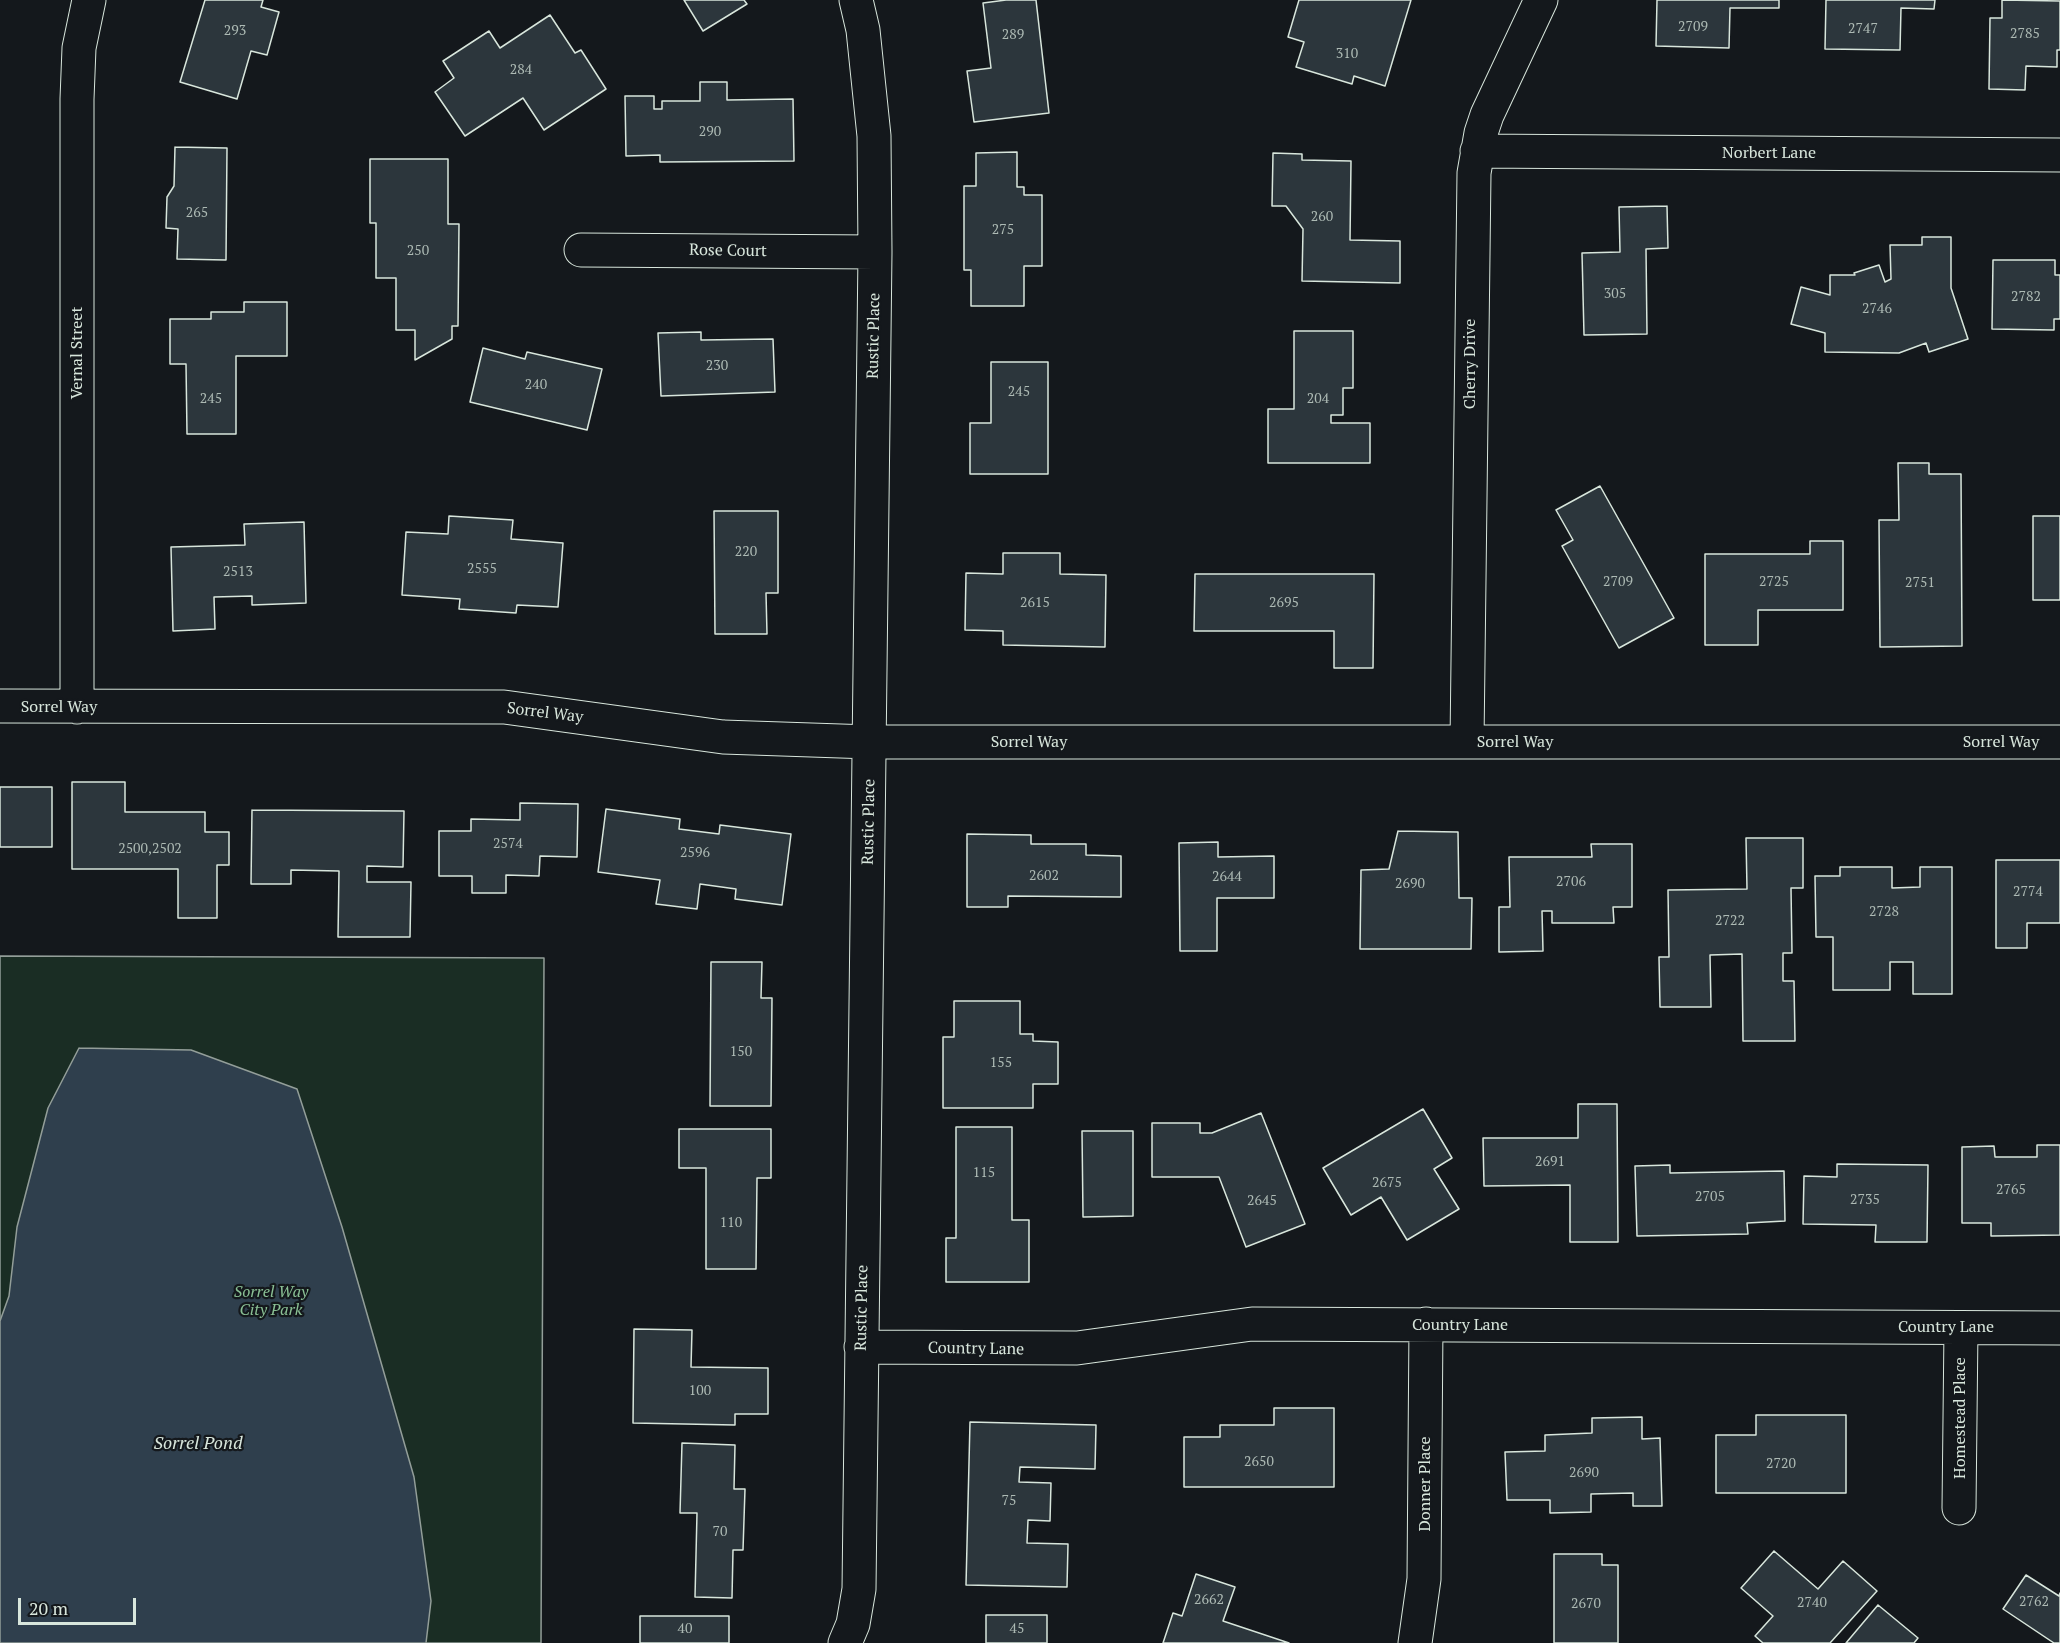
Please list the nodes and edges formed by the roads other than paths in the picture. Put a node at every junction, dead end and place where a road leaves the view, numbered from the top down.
1 (89, 0) edge
2 (856, 0) edge
3 (1541, 0) edge
4 (1477, 151) junction
5 (2060, 155) edge
6 (580, 250) dead end
7 (875, 252) junction
8 (0, 706) edge
9 (77, 707) junction
10 (870, 742) junction
11 (1467, 742) junction
12 (2060, 742) edge
13 (1426, 1324) junction
14 (1960, 1328) junction
15 (2060, 1328) edge
16 (861, 1347) junction
17 (1959, 1508) dead end
18 (845, 1643) edge
19 (1414, 1643) edge

1 - 9 street, Vernal Street
2 - 7 street, Rustic Place
3 - 4 street, Cherry Drive
4 - 5 street, Norbert Lane
4 - 11 street, Cherry Drive
6 - 7 street, Rose Court
7 - 10 street, Rustic Place
8 - 9 street, Sorrel Way
9 - 10 street, Sorrel Way
10 - 11 street, Sorrel Way
10 - 16 street, Rustic Place
11 - 12 street, Sorrel Way
13 - 14 street, Country Lane
13 - 16 street, Country Lane
13 - 19 street, Donner Place
14 - 15 street, Country Lane
14 - 17 street, Homestead Place
16 - 18 street, Rustic Place

